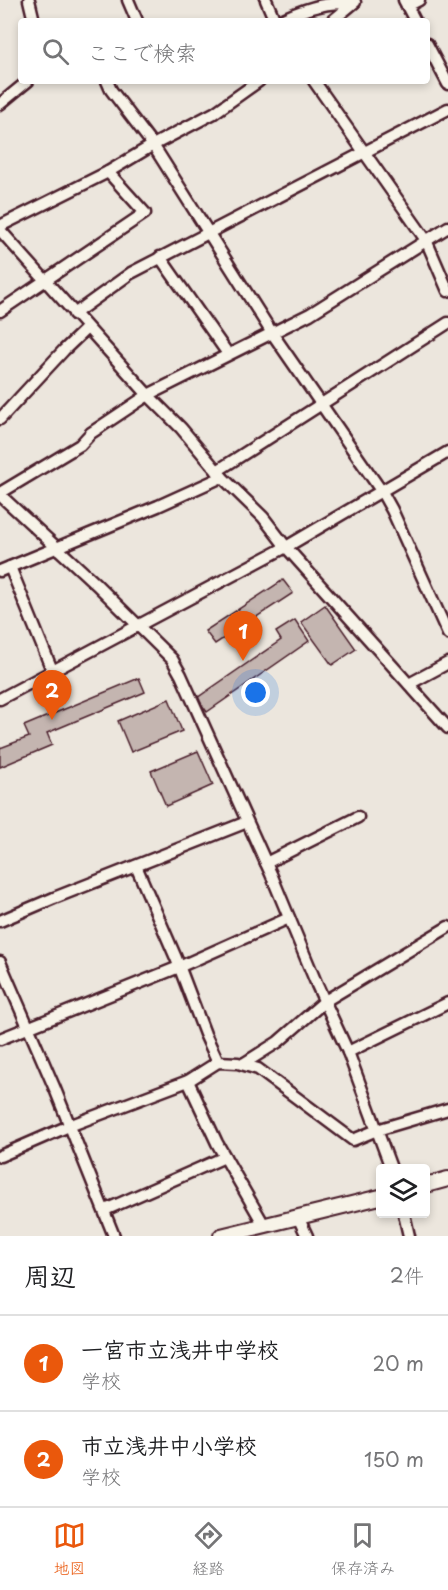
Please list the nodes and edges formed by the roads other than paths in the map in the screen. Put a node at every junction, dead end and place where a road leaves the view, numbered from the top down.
1 (29, 0) edge
2 (128, 0) edge
3 (266, 0) edge
4 (419, 0) edge
5 (355, 2) edge
6 (406, 3) edge
7 (33, 18) edge
8 (136, 18) edge
9 (275, 18) edge
10 (283, 18) edge
11 (336, 18) edge
12 (414, 18) edge
13 (430, 50) edge
14 (24, 84) edge
15 (108, 84) edge
16 (255, 84) edge
17 (316, 84) edge
18 (448, 84) edge
19 (0, 104) edge
20 (448, 109) edge
21 (153, 145) junction
22 (363, 152) junction
23 (108, 172) junction
24 (448, 227) edge
25 (0, 228) edge
26 (208, 232) junction
27 (426, 240) junction
28 (160, 257) junction
29 (45, 279) junction
30 (448, 291) edge
31 (0, 311) edge
32 (74, 314) junction
33 (448, 323) edge
34 (87, 328) junction
35 (272, 333) junction
36 (228, 354) junction
37 (148, 395) junction
38 (321, 405) junction
39 (0, 419) edge
40 (448, 452) edge
41 (220, 474) junction
42 (382, 492) junction
43 (0, 494) edge
44 (286, 546) junction
45 (57, 547) junction
46 (5, 569) edge
47 (138, 626) junction
48 (448, 634) edge
49 (448, 663) edge
50 (52, 670) junction
51 (409, 684) junction
52 (0, 699) edge
53 (448, 728) edge
54 (358, 817) dead end
55 (247, 822) junction
56 (266, 863) junction
57 (136, 866) junction
58 (289, 918) junction
59 (0, 921) edge
60 (448, 927) edge
61 (0, 962) edge
62 (179, 967) junction
63 (325, 1001) junction
64 (448, 1003) edge
65 (28, 1027) junction
66 (0, 1039) edge
67 (348, 1052) junction
68 (218, 1062) junction
69 (243, 1064) junction
70 (188, 1081) junction
71 (448, 1109) edge
72 (69, 1126) junction
73 (377, 1130) junction
74 (0, 1156) edge
75 (225, 1157) junction
76 (390, 1164) edge
77 (448, 1179) edge
78 (430, 1184) edge
79 (376, 1198) edge
80 (105, 1210) junction
81 (298, 1217) junction
82 (405, 1218) edge
83 (264, 1225) junction
84 (114, 1236) edge
85 (221, 1236) edge
86 (307, 1236) edge
87 (409, 1236) edge

1 - 7 street
2 - 8 street
3 - 9 street
4 - 6 street
5 - 10 street
5 - 11 street
6 - 12 street
13 - 18 street
14 - 19 street
15 - 21 street
16 - 21 street
17 - 22 street
20 - 22 street
21 - 23 street
21 - 26 street
22 - 26 street
22 - 27 street
23 - 25 street
23 - 29 street
24 - 27 street
25 - 29 street
26 - 28 street
26 - 35 street
27 - 30 street
27 - 35 street
28 - 32 street
28 - 36 street
29 - 31 street
29 - 32 street
32 - 34 street
33 - 38 street
34 - 37 street
34 - 39 street
35 - 36 street
35 - 38 street
36 - 37 street
37 - 41 street
37 - 43 street
38 - 41 street
38 - 42 street
40 - 42 street
41 - 44 street
41 - 45 street
42 - 44 street
42 - 48 street
43 - 45 street
44 - 47 street
44 - 51 street
45 - 46 street
45 - 47 street
46 - 50 street
47 - 50 street
47 - 55 street
49 - 51 street
50 - 52 street
51 - 53 street
54 - 56 street
55 - 56 street
55 - 57 street
56 - 58 street
57 - 59 street
57 - 62 street
58 - 62 street
58 - 63 street
60 - 63 street
61 - 65 street
62 - 65 street
62 - 68 street
63 - 67 street
63 - 69 street
64 - 67 street
65 - 66 street
65 - 72 street
67 - 73 street
68 - 69 street
68 - 70 street
69 - 73 street
70 - 72 street
70 - 75 street
71 - 73 street
72 - 74 street
72 - 80 street
73 - 76 street
75 - 80 street
75 - 83 street
77 - 78 main road
79 - 81 main road
80 - 84 street
81 - 83 main road
81 - 86 street
82 - 87 street
83 - 85 main road

